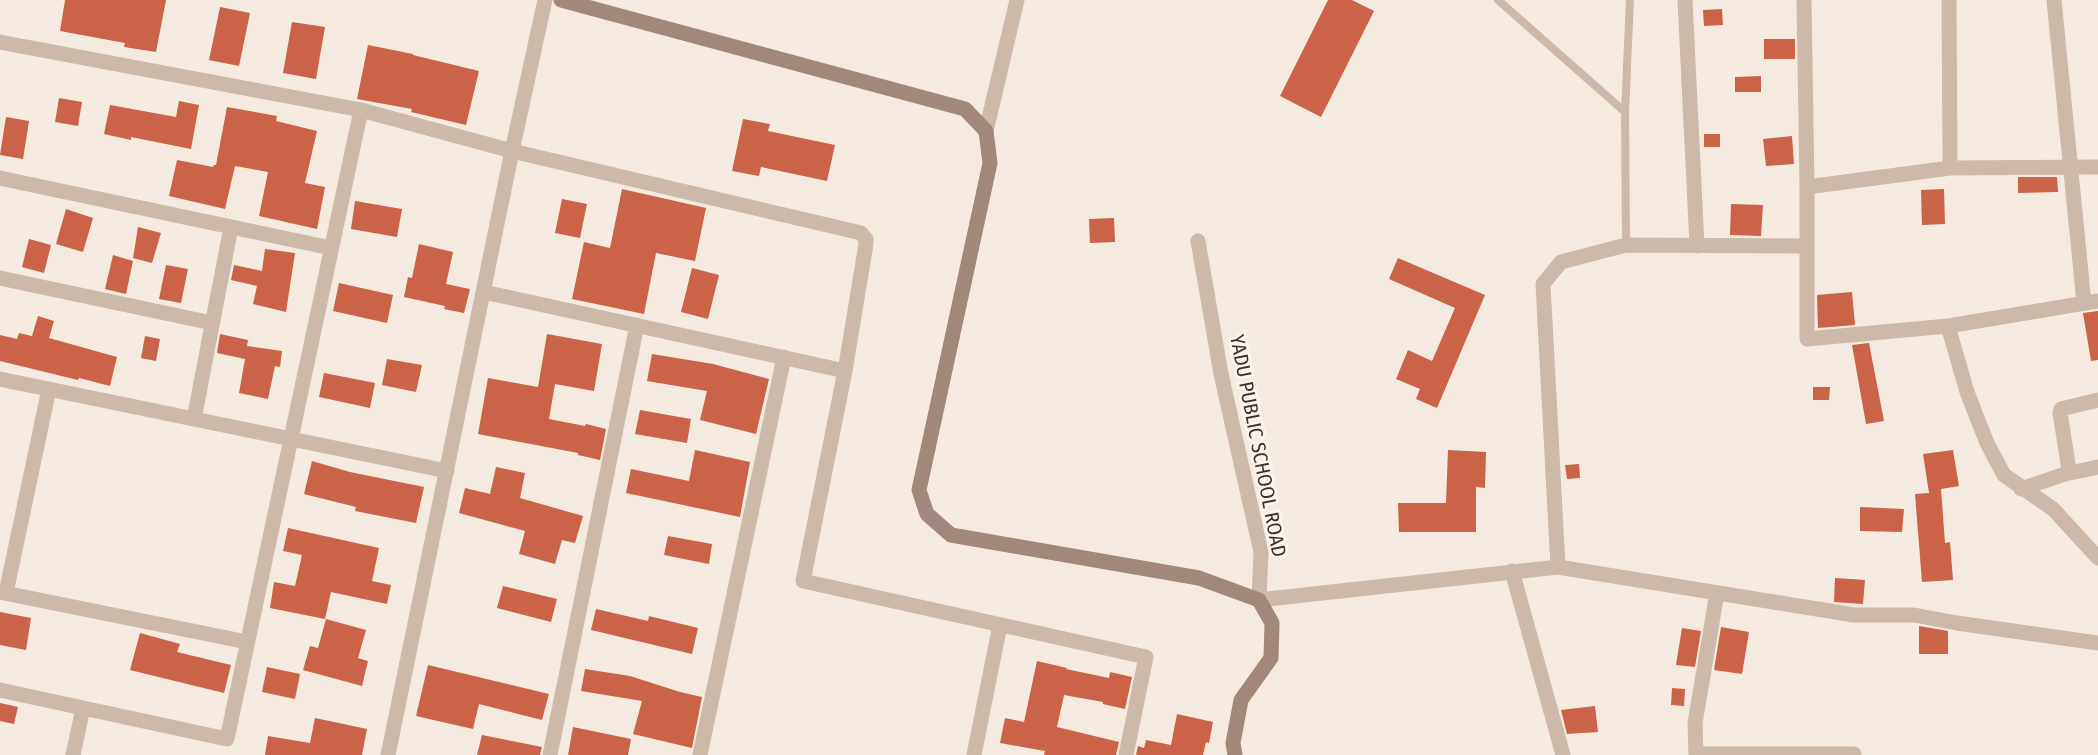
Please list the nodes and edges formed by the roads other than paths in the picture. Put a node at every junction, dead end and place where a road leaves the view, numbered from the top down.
1 (545, 0) edge
2 (561, 0) edge
3 (1017, 0) edge
4 (1498, 0) edge
5 (1630, 0) edge
6 (1685, 0) edge
7 (1804, 0) edge
8 (1949, 0) edge
9 (2054, 0) edge
10 (0, 42) edge
11 (361, 110) junction
12 (1625, 111) junction
13 (986, 131) junction
14 (512, 151) junction
15 (2070, 167) junction
16 (2098, 167) edge
17 (1950, 168) junction
18 (0, 178) edge
19 (1807, 187) junction
20 (231, 227) junction
21 (1198, 241) dead end
22 (1626, 245) junction
23 (1697, 246) junction
24 (1807, 246) junction
25 (331, 248) junction
26 (0, 278) edge
27 (484, 292) junction
28 (2091, 302) edge
29 (212, 323) junction
30 (637, 325) junction
31 (1948, 326) junction
32 (784, 357) junction
33 (845, 371) junction
34 (0, 379) edge
35 (49, 389) junction
36 (2098, 400) edge
37 (194, 419) junction
38 (291, 440) junction
39 (2098, 467) edge
40 (447, 471) junction
41 (2065, 474) junction
42 (2021, 489) junction
43 (2098, 558) edge
44 (1558, 567) junction
45 (1512, 571) junction
46 (3, 593) edge
47 (1717, 593) junction
48 (1259, 600) junction
49 (1000, 625) junction
50 (247, 642) junction
51 (2098, 643) edge
52 (0, 690) edge
53 (83, 708) junction
54 (1696, 754) edge
55 (1854, 754) edge
56 (73, 755) edge
57 (388, 755) edge
58 (550, 755) edge
59 (700, 755) edge
60 (974, 755) edge
61 (1126, 755) edge
62 (1234, 755) edge
63 (1563, 755) edge

1 - 14 street
2 - 13 street
3 - 13 street
4 - 12 lane
5 - 12 lane
6 - 23 street
7 - 19 street
8 - 17 street
9 - 15 street
10 - 11 street
11 - 14 street
11 - 25 street
12 - 22 lane
13 - 48 street
14 - 27 street
14 - 33 street
15 - 16 street
15 - 17 street
15 - 28 street
17 - 19 street
18 - 20 street
19 - 24 street
20 - 25 street
20 - 29 street
21 - 48 street, YADU PUBLIC SCHOOL ROAD
22 - 23 street
22 - 44 street
23 - 24 street
24 - 31 street
25 - 38 street
26 - 29 street
27 - 30 street
27 - 40 street
28 - 31 street
29 - 37 street
30 - 32 street
30 - 58 street
31 - 42 street
32 - 33 street
32 - 59 street
33 - 49 street
34 - 35 street
35 - 37 street
35 - 46 street
36 - 41 street
37 - 38 street
38 - 40 street
38 - 50 street
39 - 41 street
40 - 57 street
41 - 42 street
42 - 43 street
44 - 45 street
44 - 47 street
45 - 48 street
45 - 63 street
46 - 50 street
47 - 51 street
47 - 54 street
48 - 62 street, YADU PUBLIC SCHOOL ROAD
49 - 60 street
49 - 61 street
50 - 53 street
52 - 53 street
53 - 56 street
54 - 55 street

